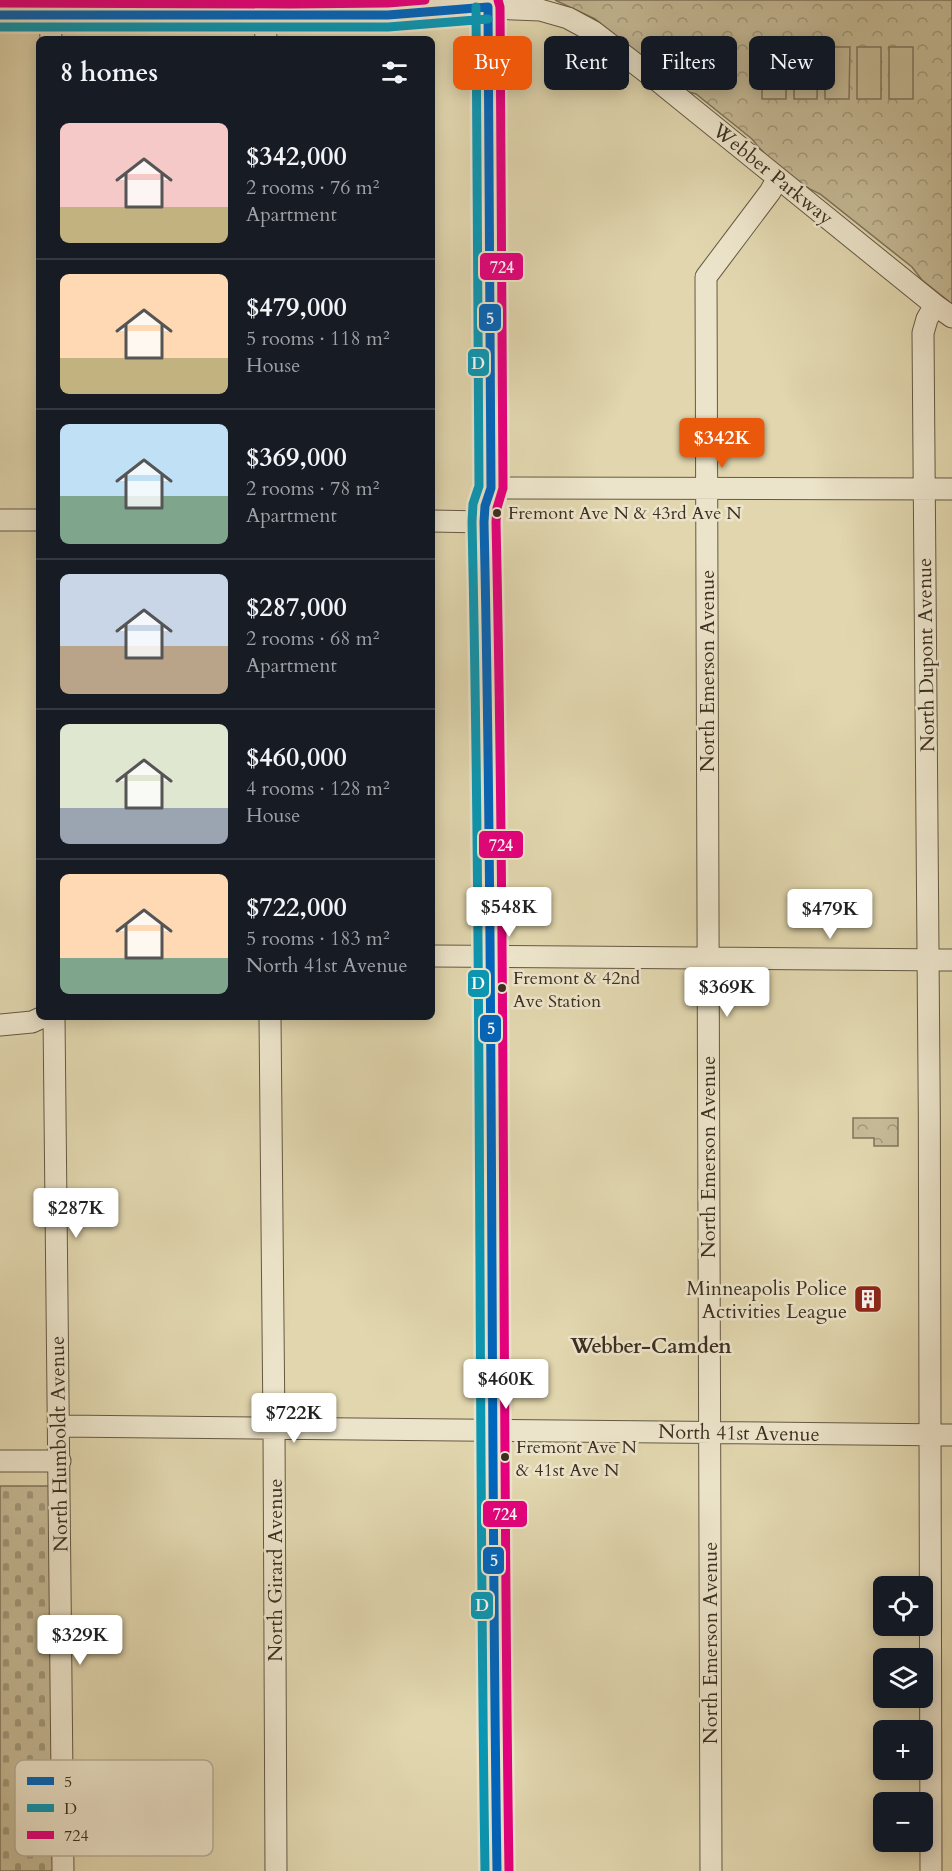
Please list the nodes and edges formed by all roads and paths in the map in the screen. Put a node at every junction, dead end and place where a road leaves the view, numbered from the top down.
1 (488, 4) edge
2 (0, 15) edge
3 (50, 15) junction
4 (265, 16) junction
5 (51, 36) edge
6 (266, 36) edge
7 (777, 178) junction
8 (944, 311) edge
9 (491, 489) junction
10 (924, 489) junction
11 (952, 489) edge
12 (706, 490) junction
13 (0, 520) edge
14 (36, 520) edge
15 (435, 521) edge
16 (484, 522) junction
17 (435, 956) edge
18 (489, 957) junction
19 (708, 959) junction
20 (929, 960) junction
21 (952, 960) edge
22 (36, 1020) edge
23 (54, 1020) edge
24 (270, 1020) edge
25 (0, 1025) edge
26 (59, 1426) junction
27 (274, 1428) junction
28 (491, 1430) junction
29 (709, 1434) junction
30 (942, 1435) edge
31 (0, 1461) edge
32 (60, 1461) junction
33 (62, 1760) edge
34 (63, 1856) edge
35 (63, 1871) edge
36 (276, 1871) edge
37 (497, 1871) edge
38 (711, 1871) edge
39 (930, 1871) edge

1 - 4 street, Webber Parkway
1 - 7 street, Webber Parkway
1 - 9 street
2 - 3 street, Webber Parkway
3 - 4 street, Webber Parkway
3 - 5 street
4 - 6 street
7 - 8 street, Webber Parkway
7 - 12 street, North Emerson Avenue
8 - 10 street, North Dupont Avenue
9 - 12 street
9 - 16 street
10 - 11 street
10 - 12 street
10 - 20 street, North Dupont Avenue
12 - 19 street, North Emerson Avenue
13 - 14 street
15 - 16 street
16 - 18 street
17 - 18 street
18 - 19 street
18 - 28 street
19 - 20 street
19 - 29 street, North Emerson Avenue
20 - 21 street
20 - 30 street, North Dupont Avenue
22 - 25 street
23 - 26 street, North Humboldt Avenue
24 - 27 street, North Girard Avenue
26 - 27 street, North 41st Avenue
26 - 32 street, North Humboldt Avenue
27 - 28 street, North 41st Avenue
27 - 36 street, North Girard Avenue
28 - 29 street, North 41st Avenue
28 - 37 street
29 - 30 street, North 41st Avenue
29 - 38 street, North Emerson Avenue
30 - 39 street, North Dupont Avenue
31 - 32 street
32 - 33 street, North Humboldt Avenue
34 - 35 street, North Humboldt Avenue

